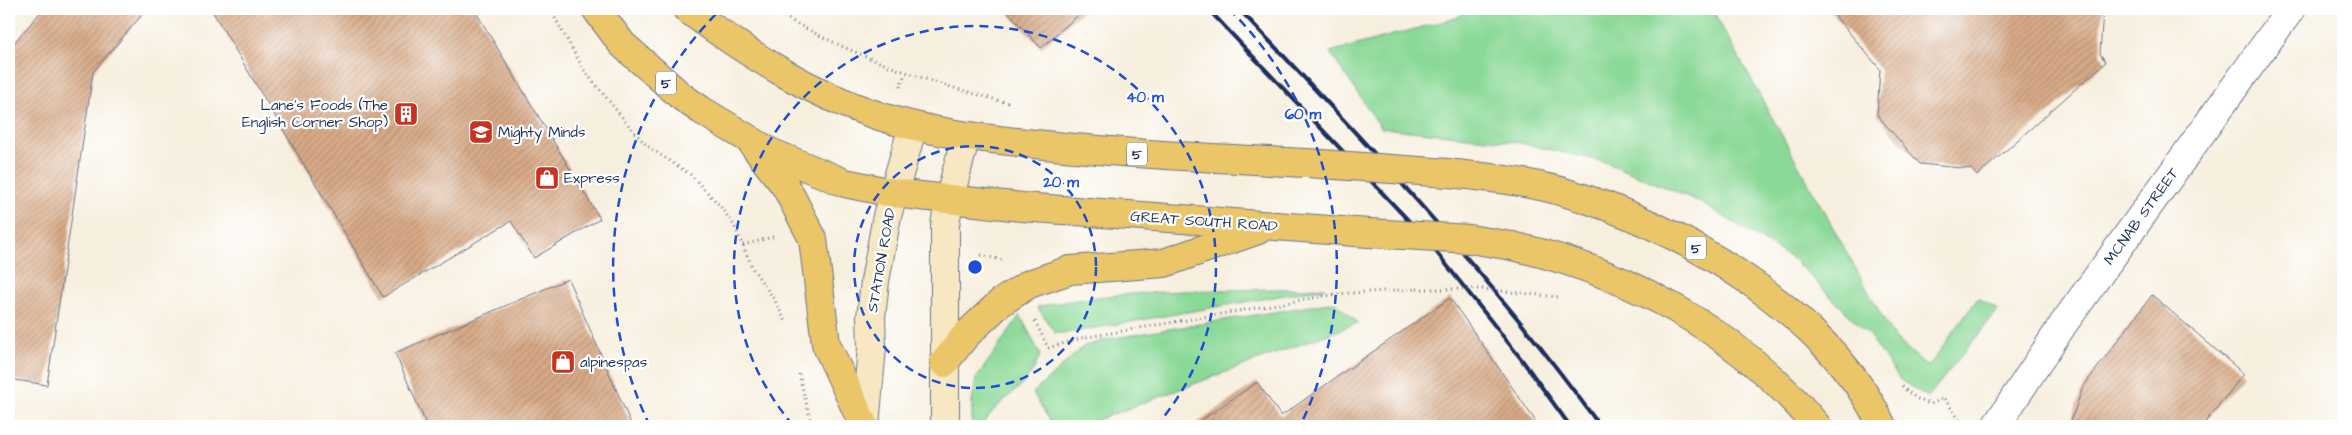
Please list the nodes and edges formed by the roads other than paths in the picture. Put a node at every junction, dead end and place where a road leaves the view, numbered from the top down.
1 (596, 9) edge
2 (687, 9) edge
3 (2283, 12) edge
4 (913, 126) junction
5 (966, 136) junction
6 (750, 141) junction
7 (893, 194) junction
8 (949, 200) junction
9 (1269, 227) junction
10 (944, 363) junction
11 (865, 426) edge
12 (945, 426) edge
13 (1817, 426) edge
14 (1882, 426) edge
15 (1996, 426) edge

1 - 6 main road, GREAT SOUTH ROAD / 5
2 - 4 main road, 5
3 - 15 street, MCNAB STREET
4 - 5 main road, 5
4 - 7 main road, STATION ROAD
5 - 8 main road
5 - 14 main road, 5, bridge
6 - 7 main road, GREAT SOUTH ROAD / 5
6 - 11 main road
7 - 8 main road, GREAT SOUTH ROAD / 5
7 - 11 main road, STATION ROAD
8 - 9 main road, GREAT SOUTH ROAD / 5
8 - 10 main road
9 - 10 main road
9 - 13 main road, GREAT SOUTH ROAD / 5, bridge
10 - 12 main road

